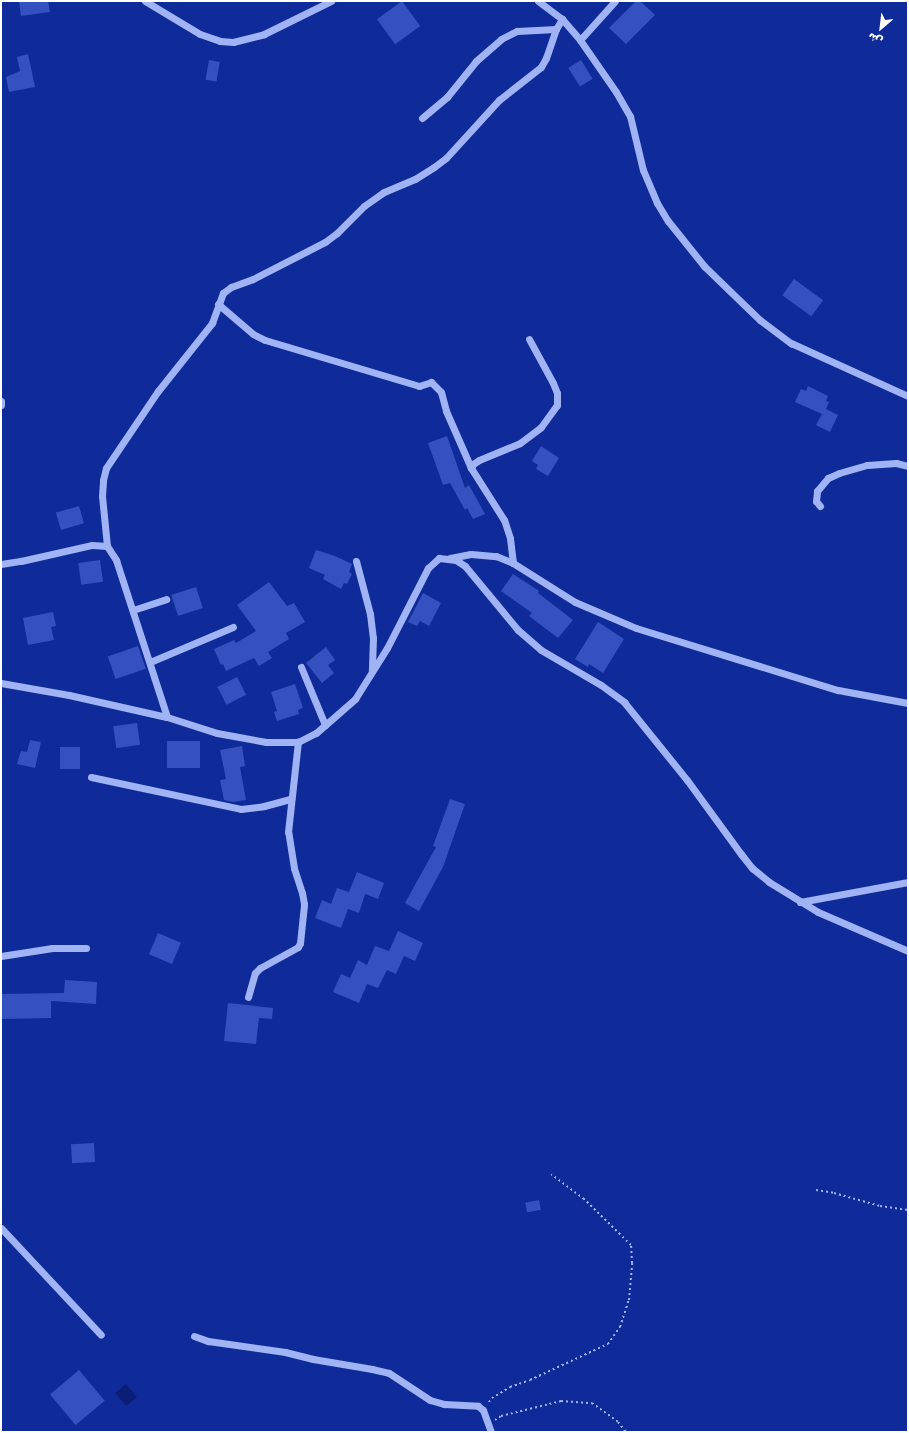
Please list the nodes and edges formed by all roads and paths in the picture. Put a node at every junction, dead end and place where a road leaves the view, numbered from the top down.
1 (145, 1) edge
2 (331, 1) edge
3 (538, 1) edge
4 (616, 1) edge
5 (562, 19) junction
6 (556, 29) junction
7 (580, 40) junction
8 (422, 118) dead end
9 (218, 304) junction
10 (529, 339) dead end
11 (908, 396) edge
12 (1, 401) edge
13 (1, 405) edge
14 (908, 466) edge
15 (471, 468) junction
16 (820, 506) dead end
17 (107, 546) junction
18 (448, 559) junction
19 (356, 561) dead end
20 (513, 563) junction
21 (1, 564) edge
22 (166, 600) dead end
23 (133, 610) junction
24 (233, 627) dead end
25 (150, 662) junction
26 (301, 667) dead end
27 (372, 673) junction
28 (1, 683) edge
29 (908, 703) edge
30 (168, 717) junction
31 (325, 725) junction
32 (298, 742) junction
33 (92, 777) dead end
34 (291, 799) junction
35 (908, 882) edge
36 (800, 902) junction
37 (86, 948) dead end
38 (908, 951) edge
39 (1, 956) edge
40 (248, 997) dead end
41 (551, 1174) dead end
42 (816, 1190) dead end
43 (908, 1210) edge
44 (1, 1228) edge
45 (101, 1335) dead end
46 (194, 1336) dead end
47 (483, 1410) junction
48 (489, 1424) junction
49 (490, 1432) edge
50 (626, 1432) edge

1 - 2 street
3 - 5 street
4 - 7 street
5 - 6 street
5 - 7 street
6 - 8 street
6 - 9 street
7 - 11 street
9 - 15 street
9 - 17 street
10 - 15 street
12 - 13 street
14 - 16 street
15 - 20 street
17 - 21 street
17 - 23 street
18 - 20 street
18 - 27 street
18 - 36 street
19 - 27 street
20 - 29 street
22 - 23 street
23 - 25 street
24 - 25 street
25 - 30 street
26 - 31 street
27 - 31 street
28 - 30 street
30 - 32 street
31 - 32 street
32 - 34 street
33 - 34 street
34 - 40 street
35 - 36 street
36 - 38 street
37 - 39 street
41 - 47 path
42 - 43 path
44 - 45 street
46 - 47 street
47 - 48 street
48 - 49 street
48 - 50 path

